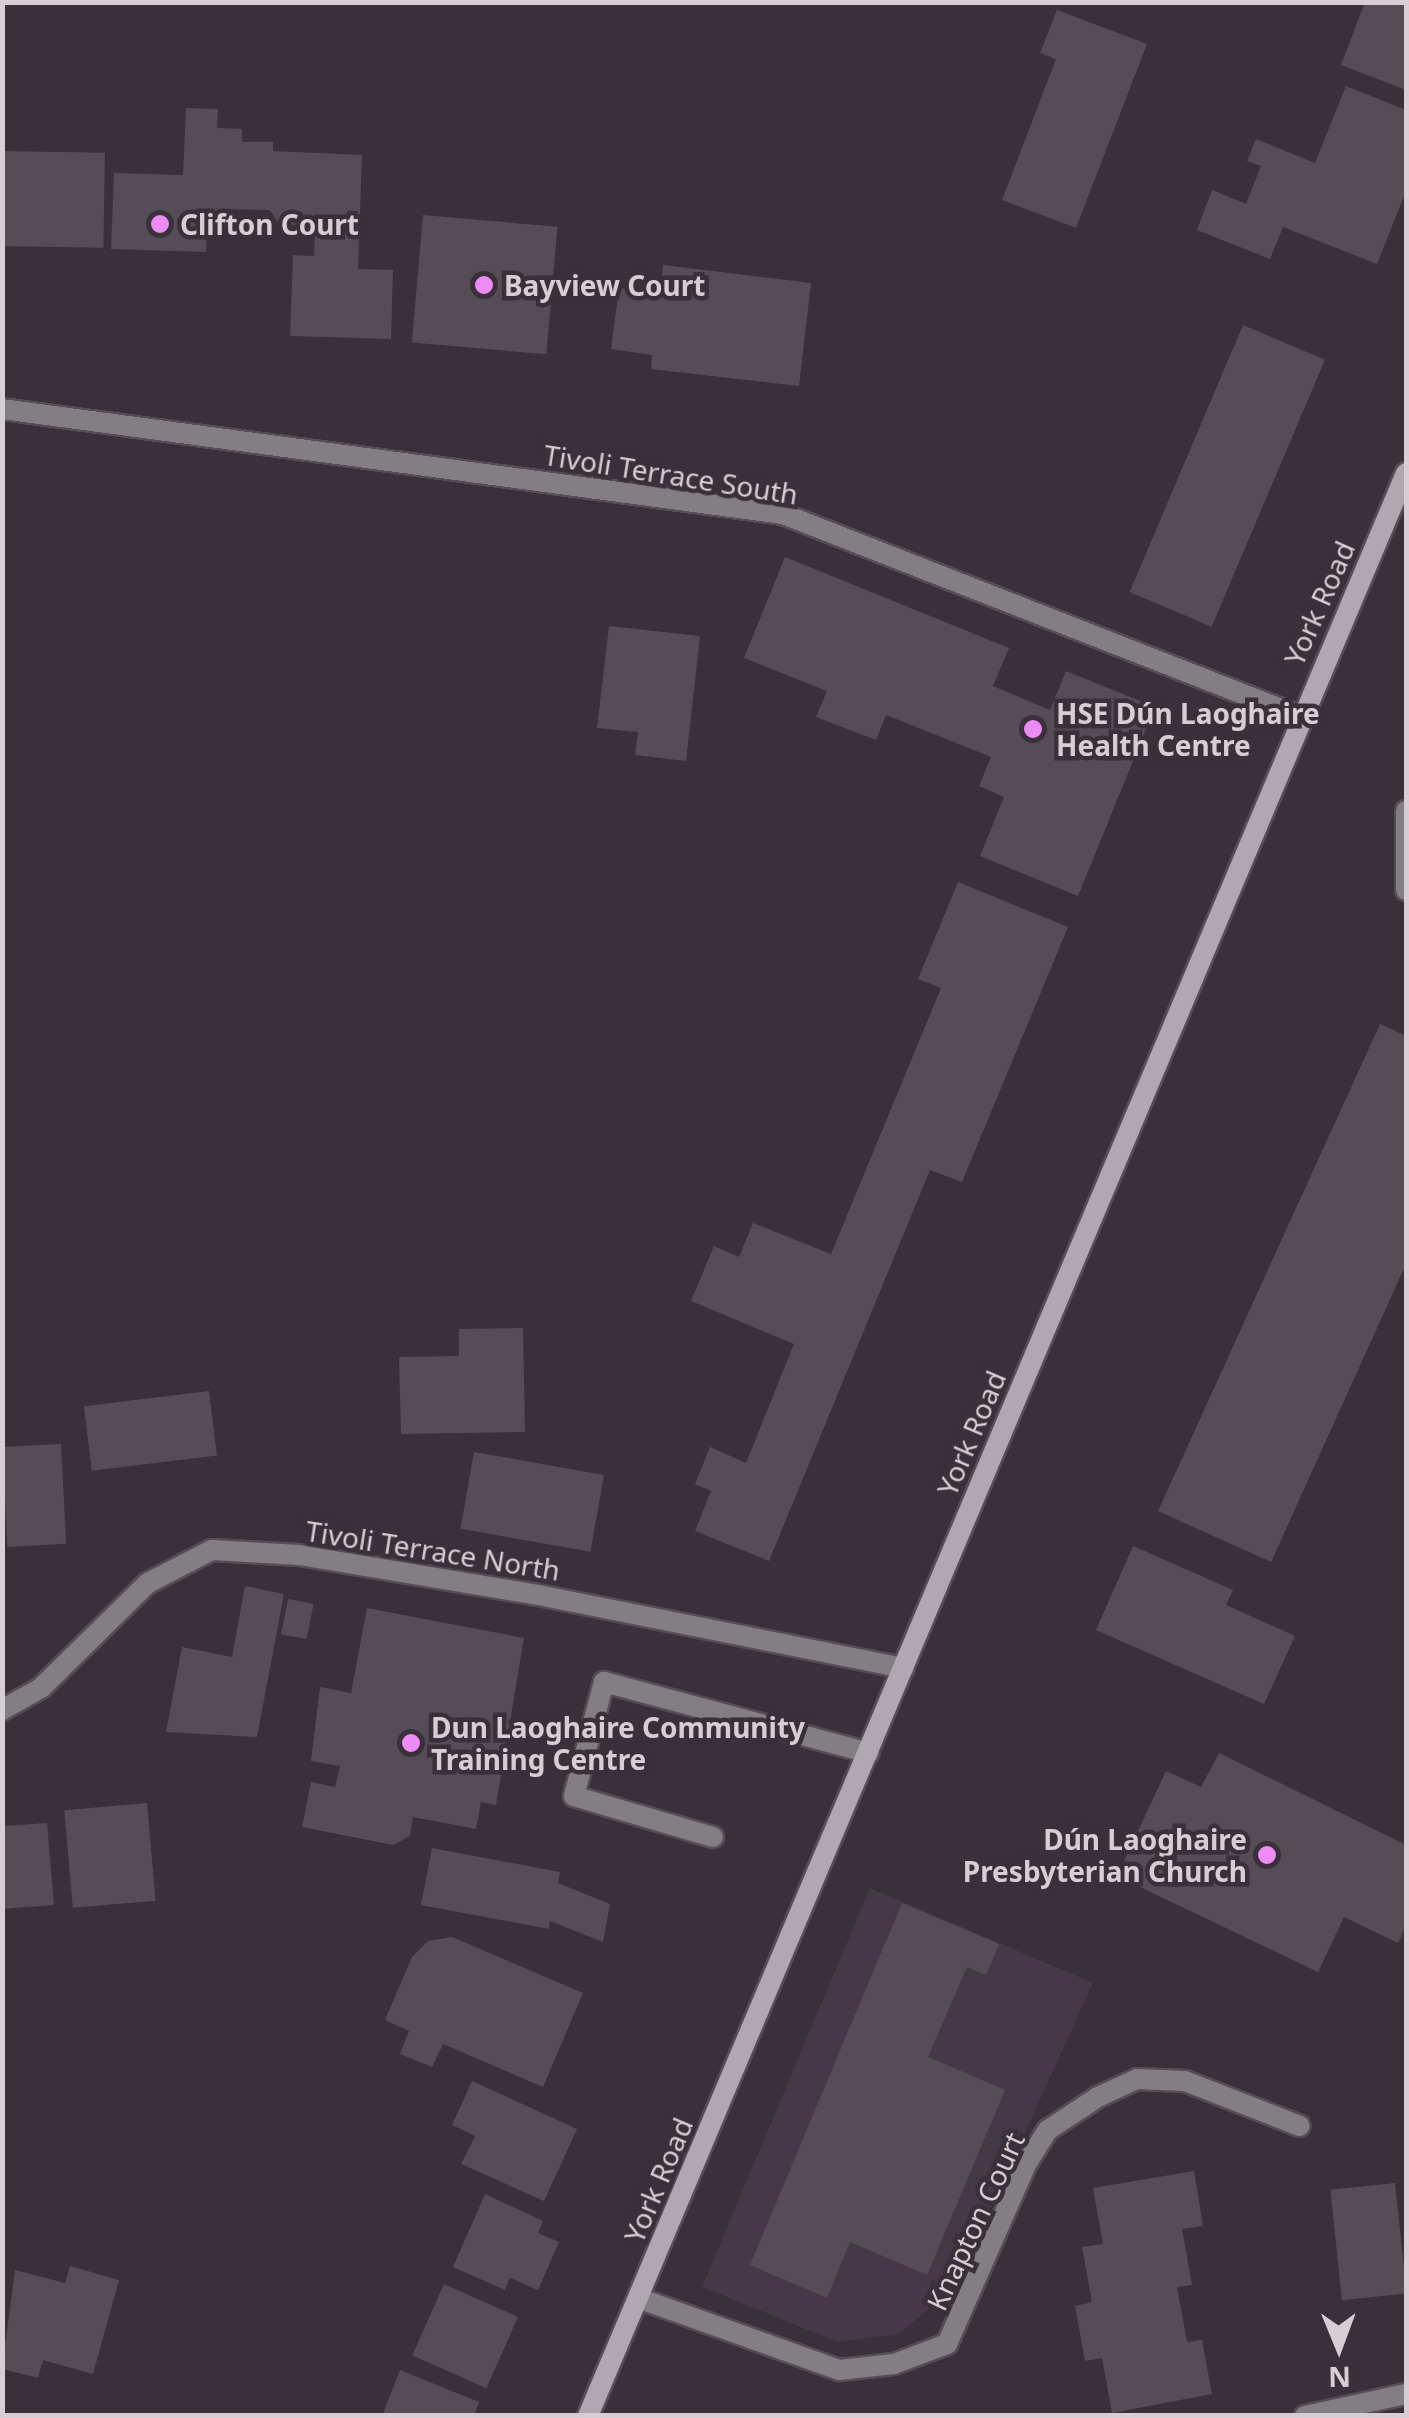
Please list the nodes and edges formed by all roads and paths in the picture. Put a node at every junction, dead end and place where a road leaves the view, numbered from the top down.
1 (2, 409) edge
2 (1406, 473) edge
3 (1300, 716) junction
4 (1406, 811) edge
5 (1406, 890) edge
6 (904, 1668) junction
7 (2, 1710) edge
8 (869, 1753) junction
9 (713, 1837) dead end
10 (1300, 2126) dead end
11 (638, 2298) junction
12 (1406, 2394) edge
13 (588, 2416) edge
14 (1305, 2416) edge

1 - 3 street, Tivoli Terrace South
2 - 3 main road, York Road
3 - 6 main road, York Road
4 - 5 street
6 - 7 street, Tivoli Terrace North
6 - 8 main road, York Road
8 - 9 street
8 - 11 main road, York Road
10 - 11 street, Knapton Court
11 - 13 main road, York Road
12 - 14 street

